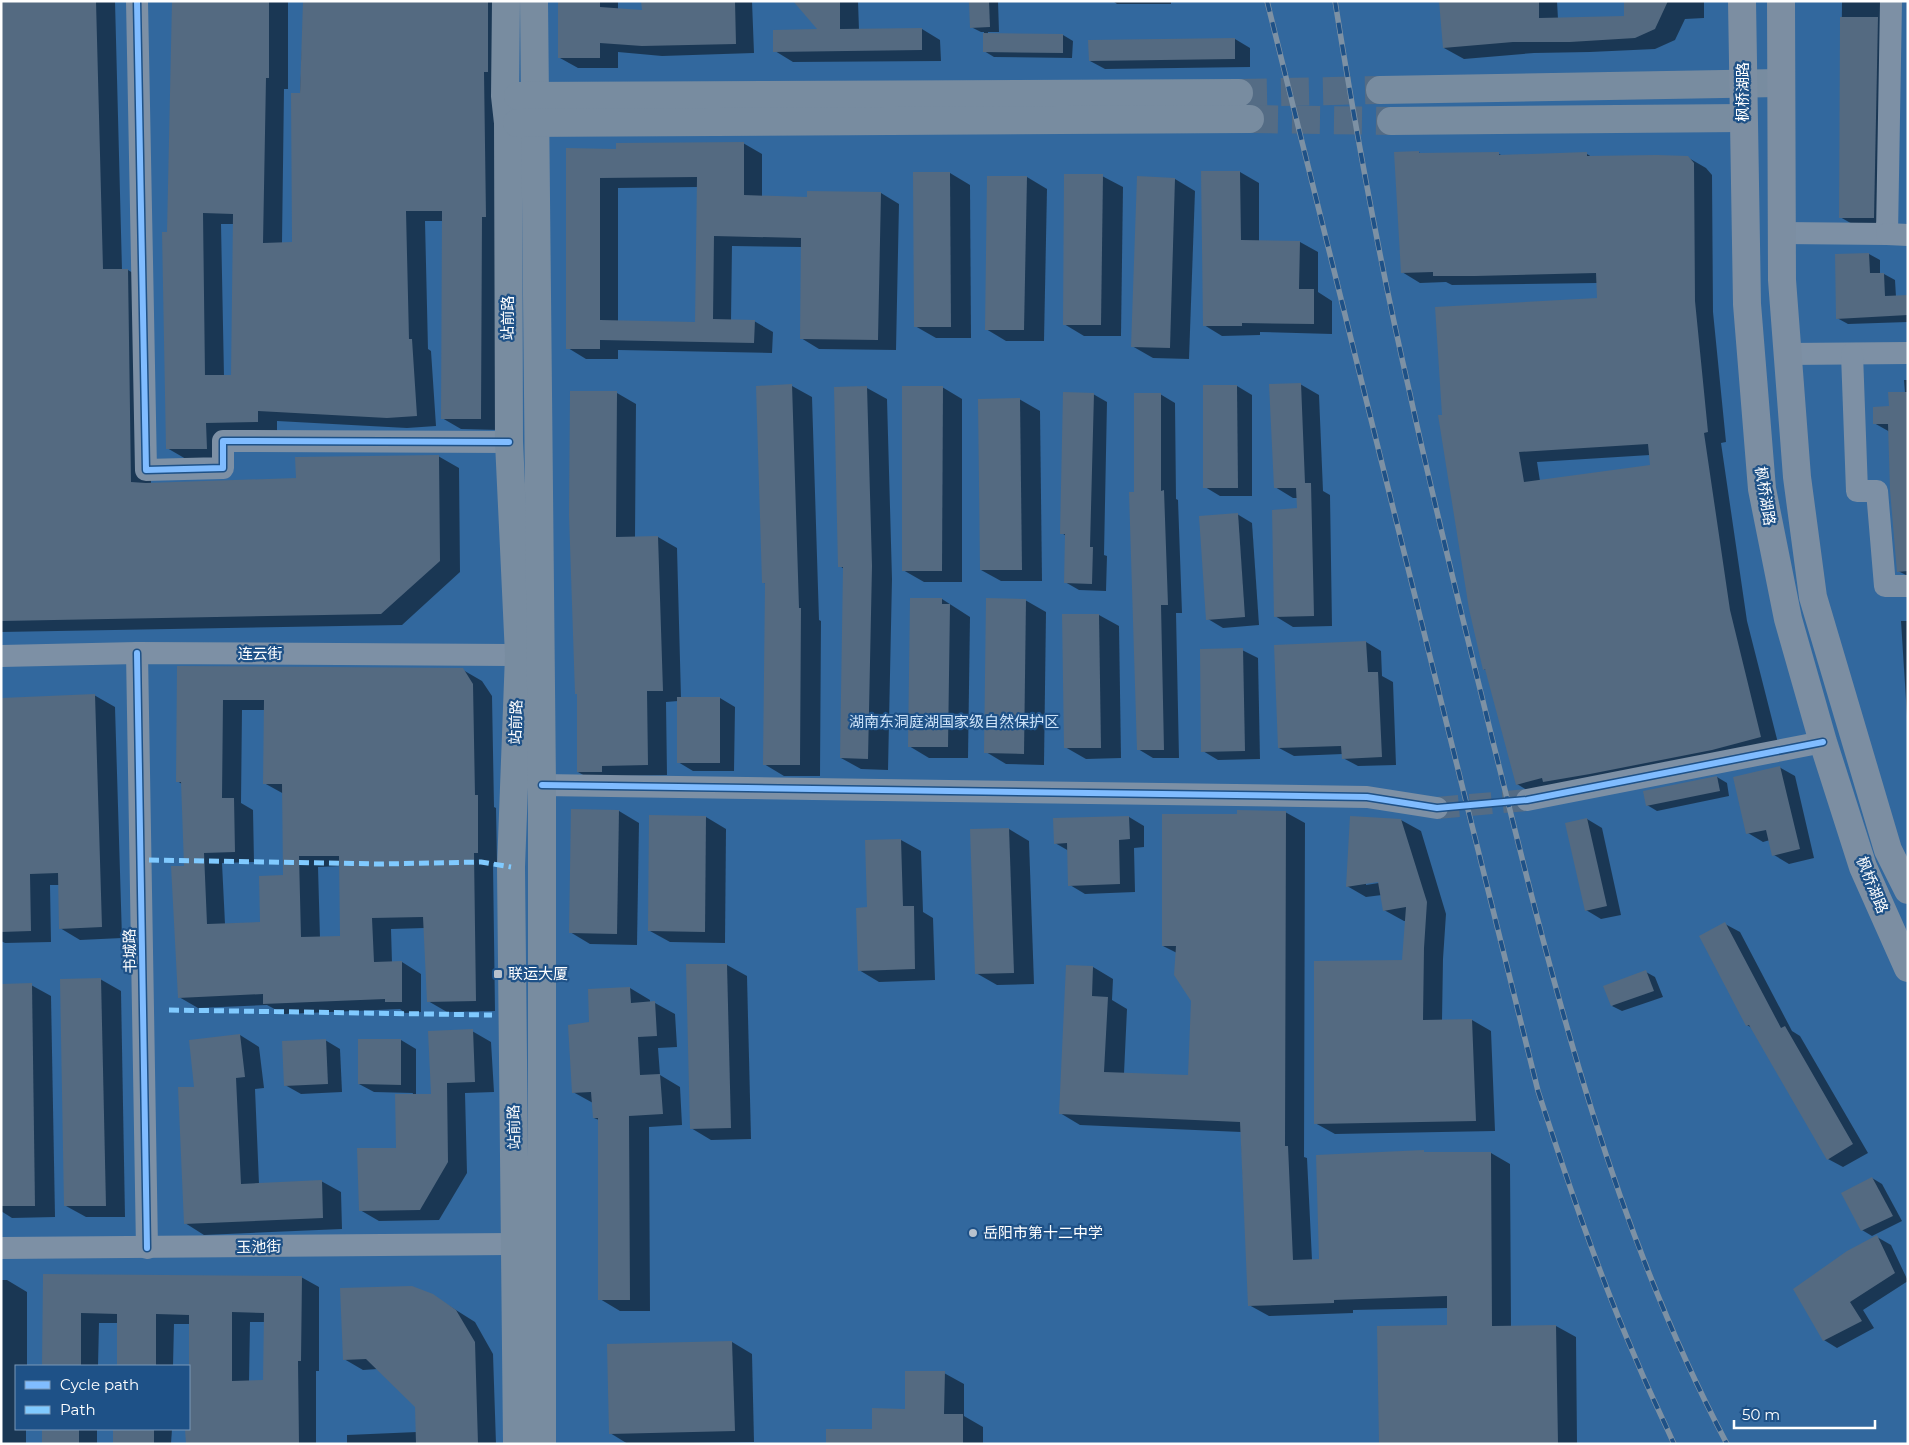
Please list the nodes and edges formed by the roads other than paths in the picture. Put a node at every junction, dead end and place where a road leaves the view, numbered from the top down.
1 (137, 1) edge
2 (506, 1) edge
3 (534, 1) edge
4 (1742, 1) edge
5 (1781, 1) edge
6 (1896, 4) edge
7 (1780, 83) junction
8 (1742, 84) junction
9 (1380, 90) tunnel mouth
10 (1239, 93) tunnel mouth
11 (535, 96) junction
12 (507, 110) junction
13 (1743, 118) junction
14 (1250, 119) tunnel mouth
15 (1391, 121) tunnel mouth
16 (536, 123) junction
17 (1782, 233) junction
18 (1897, 235) edge
19 (1908, 353) edge
20 (1788, 354) junction
21 (1852, 354) junction
22 (509, 442) junction
23 (1908, 586) edge
24 (137, 653) junction
25 (518, 655) junction
26 (1, 656) edge
27 (1823, 742) junction
28 (542, 785) junction
29 (1527, 800) tunnel mouth
30 (1437, 808) tunnel mouth
31 (1908, 890) edge
32 (1908, 968) edge
33 (516, 1244) junction
34 (1, 1248) edge
35 (147, 1248) junction
36 (516, 1444) edge
37 (542, 1444) edge

1 - 22 street
2 - 12 main road, 站前路
3 - 11 main road, 站前路
4 - 8 main road, 枫桥湖路
5 - 7 main road, 枫桥湖路
6 - 18 street
7 - 8 main road
7 - 17 main road, 枫桥湖路
8 - 9 main road
8 - 13 main road, 枫桥湖路
10 - 11 main road
11 - 12 main road
11 - 16 main road, 站前路
12 - 16 main road
12 - 22 main road, 站前路
13 - 15 main road
13 - 27 main road, 枫桥湖路
14 - 16 main road
16 - 28 main road, 站前路
17 - 18 street
17 - 20 main road, 枫桥湖路
19 - 21 street
20 - 21 street
20 - 31 main road, 枫桥湖路
21 - 23 street
22 - 25 main road, 站前路
24 - 25 street, 连云街
24 - 26 street, 连云街
24 - 35 street, 书城路
25 - 33 main road, 站前路
27 - 29 street
27 - 32 main road, 枫桥湖路
28 - 30 street
28 - 37 main road, 站前路
33 - 35 street, 玉池街
33 - 36 main road, 站前路
34 - 35 street, 玉池街

